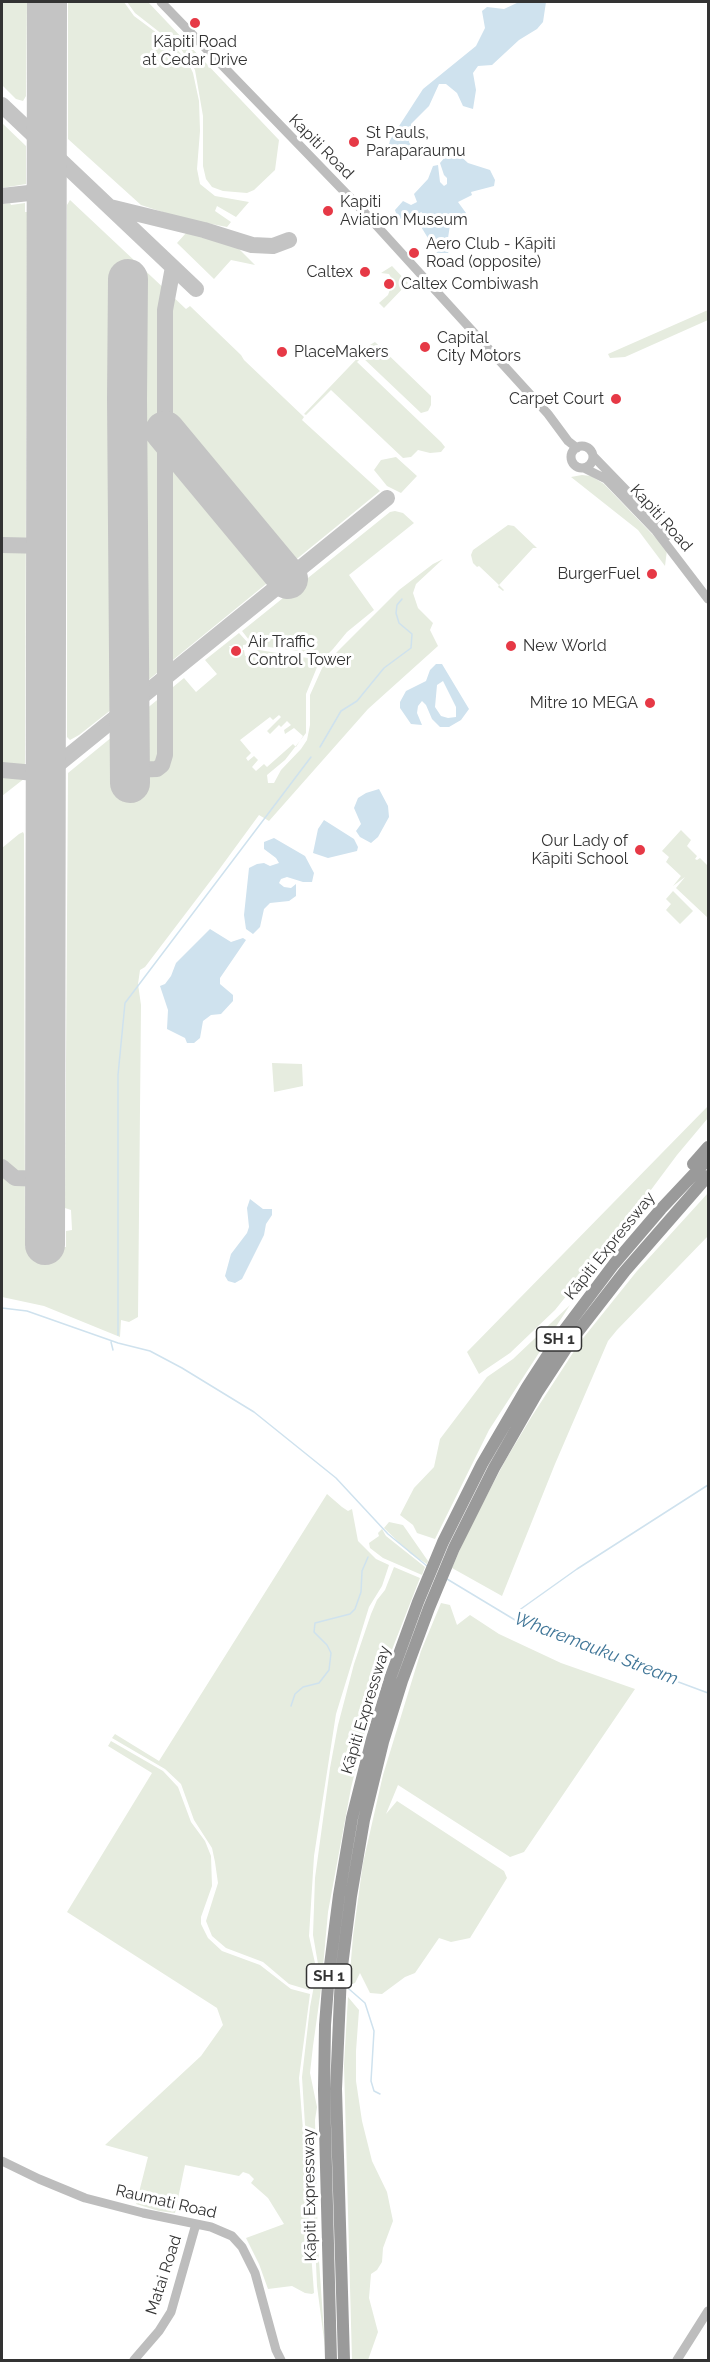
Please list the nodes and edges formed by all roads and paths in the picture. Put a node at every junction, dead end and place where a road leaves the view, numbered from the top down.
1 (161, 2) edge
2 (577, 448) junction
3 (593, 456) junction
4 (584, 468) junction
5 (653, 518) junction
6 (656, 531) junction
7 (708, 588) edge
8 (708, 599) edge
9 (708, 1147) edge
10 (708, 1159) edge
11 (708, 1176) edge
12 (708, 1181) edge
13 (685, 1202) junction
14 (661, 1209) junction
15 (449, 1545) junction
16 (423, 1605) junction
17 (2, 2161) edge
18 (196, 2224) junction
19 (708, 2311) edge
20 (134, 2361) edge
21 (281, 2361) edge
22 (331, 2361) edge
23 (344, 2361) edge
24 (677, 2361) edge

1 - 2 main road, Kapiti Road
2 - 3 main road
2 - 4 main road
3 - 4 main road
3 - 5 main road, Kapiti Road
4 - 6 main road, Kapiti Road
5 - 6 main road
5 - 7 main road, Kapiti Road
6 - 8 main road, Kapiti Road
9 - 14 highway
10 - 14 highway, Kāpiti Expressway / SH 1
11 - 13 highway, Kāpiti Expressway / SH 1
12 - 13 highway
13 - 15 highway, Kāpiti Expressway / SH 1
14 - 15 highway, Kāpiti Expressway / SH 1
15 - 16 highway, Kāpiti Expressway / SH 1
16 - 22 highway, Kāpiti Expressway / SH 1
16 - 23 highway, Kāpiti Expressway / SH 1
17 - 18 main road, Raumati Road
18 - 20 main road, Matai Road
18 - 21 main road, Raumati Road
19 - 24 main road

